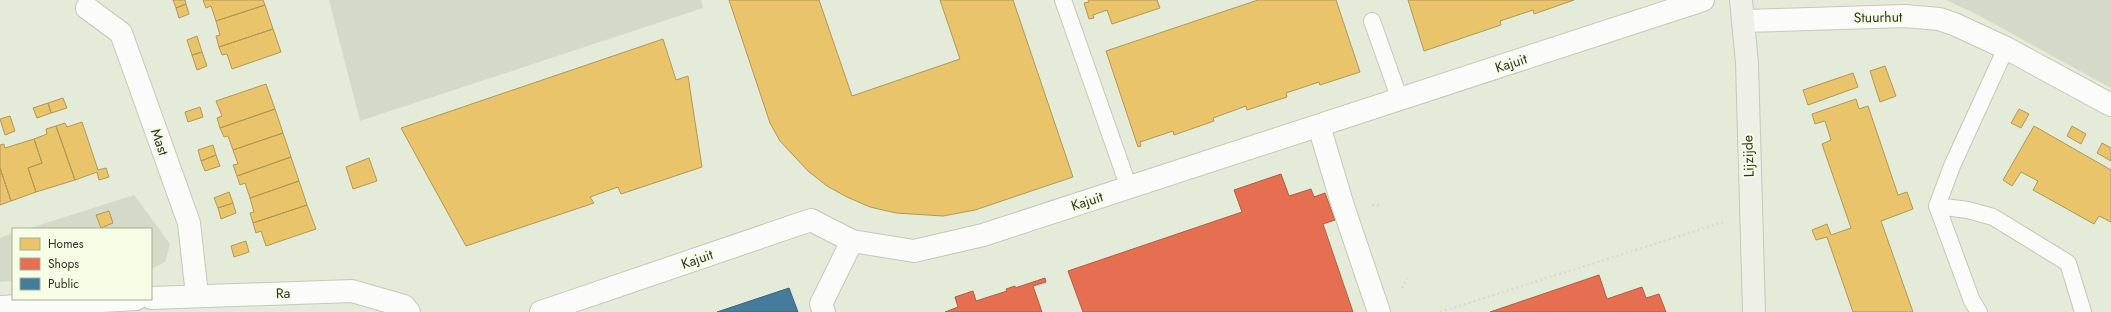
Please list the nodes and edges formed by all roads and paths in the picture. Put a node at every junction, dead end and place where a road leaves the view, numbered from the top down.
1 (1063, 0) edge
2 (1703, 0) edge
3 (87, 8) dead end
4 (1743, 10) edge
5 (1372, 21) dead end
6 (2006, 48) junction
7 (1400, 100) junction
8 (2111, 105) edge
9 (1319, 126) junction
10 (1129, 188) junction
11 (1937, 206) junction
12 (1750, 214) junction
13 (852, 241) junction
14 (197, 295) junction
15 (152, 298) edge
16 (119, 300) edge
17 (0, 307) edge
18 (409, 312) edge
19 (541, 312) edge
20 (824, 312) edge
21 (1379, 312) edge
22 (1440, 312) edge
23 (1754, 312) edge
24 (1980, 312) edge
25 (2083, 312) edge

1 - 10 lane
2 - 7 street, Kajuit
3 - 14 street, Mast
4 - 6 street, Stuurhut
4 - 12 street, Lijzijde
5 - 7 lane
6 - 8 street, Stuurhut
6 - 11 lane
7 - 9 street, Kajuit
9 - 10 street, Kajuit
9 - 21 street
10 - 13 street, Kajuit
11 - 24 lane
11 - 25 lane
12 - 22 path
12 - 23 street, Lijzijde
13 - 19 street, Kajuit
13 - 20 street
14 - 15 street, Ra
14 - 18 street, Ra
16 - 17 street

